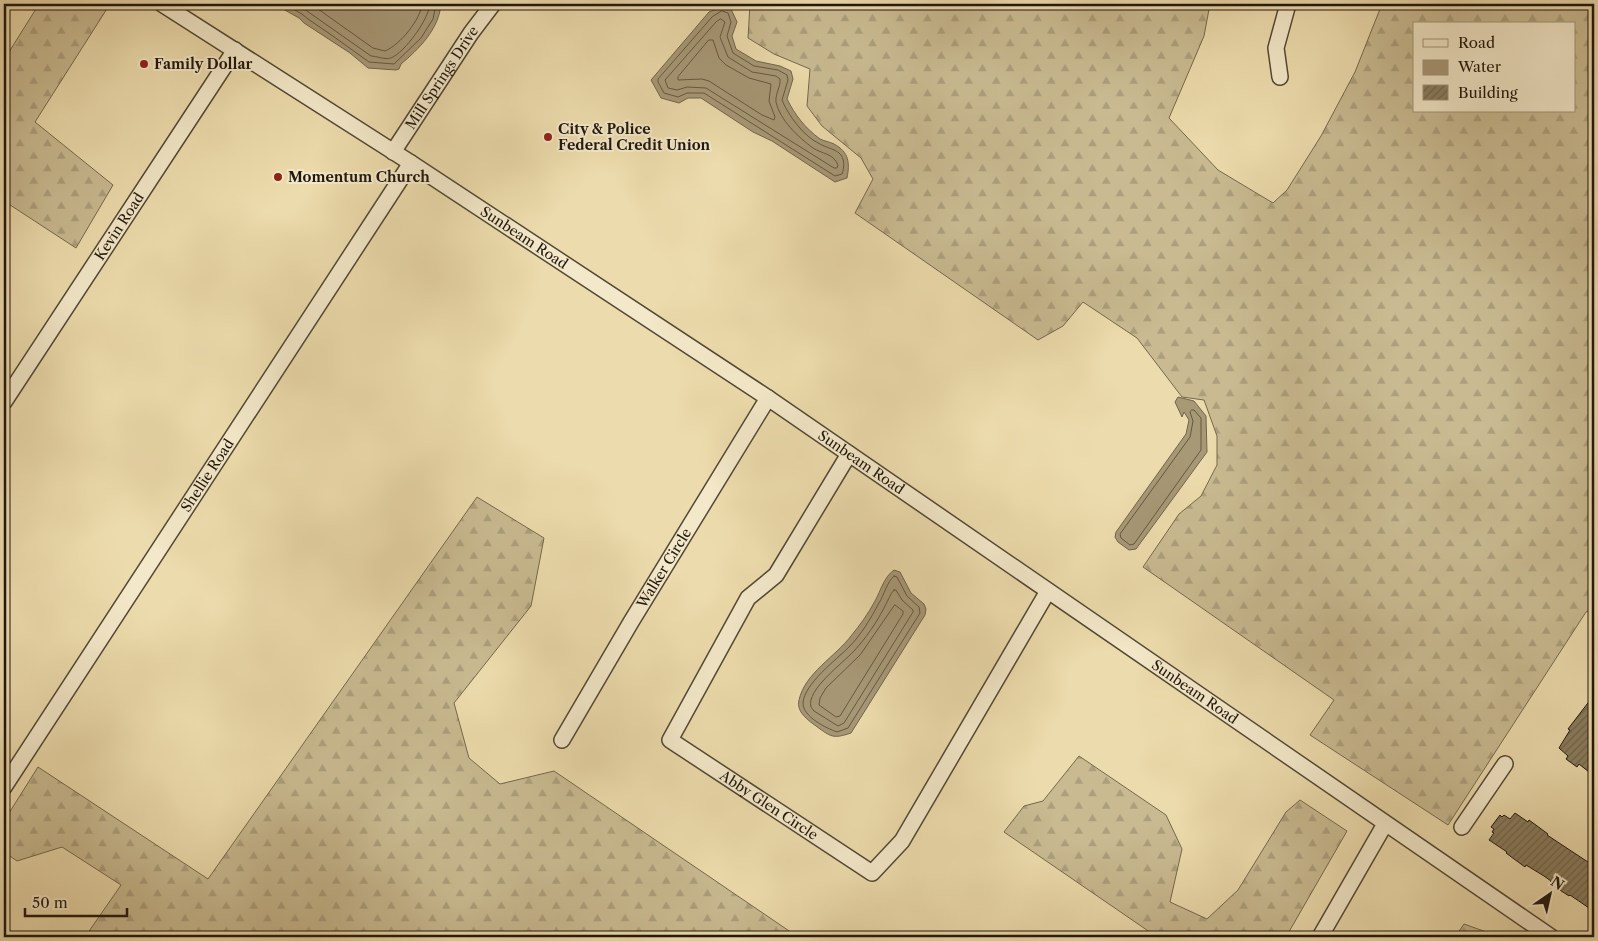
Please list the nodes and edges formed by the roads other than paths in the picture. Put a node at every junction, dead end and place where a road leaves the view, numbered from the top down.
1 (162, 4) edge
2 (493, 4) edge
3 (1288, 4) edge
4 (235, 50) junction
5 (1280, 77) dead end
6 (393, 152) junction
7 (411, 164) junction
8 (768, 398) junction
9 (4, 402) edge
10 (849, 454) junction
11 (1048, 591) junction
12 (562, 740) dead end
13 (1505, 764) dead end
14 (4, 787) edge
15 (1385, 824) junction
16 (1462, 827) dead end
17 (1320, 937) edge
18 (1551, 937) edge

1 - 4 street, Sunbeam Road
2 - 6 street, Mill Springs Drive
3 - 5 street
4 - 6 street, Sunbeam Road
4 - 9 street, Kevin Road
6 - 7 street, Sunbeam Road
7 - 8 street, Sunbeam Road
7 - 14 street, Shellie Road
8 - 10 street, Sunbeam Road
8 - 12 street, Walker Circle
10 - 11 street, Sunbeam Road
10 - 11 street, Abby Glen Circle
11 - 15 street, Sunbeam Road
13 - 16 street
15 - 17 street
15 - 18 street, Sunbeam Road

